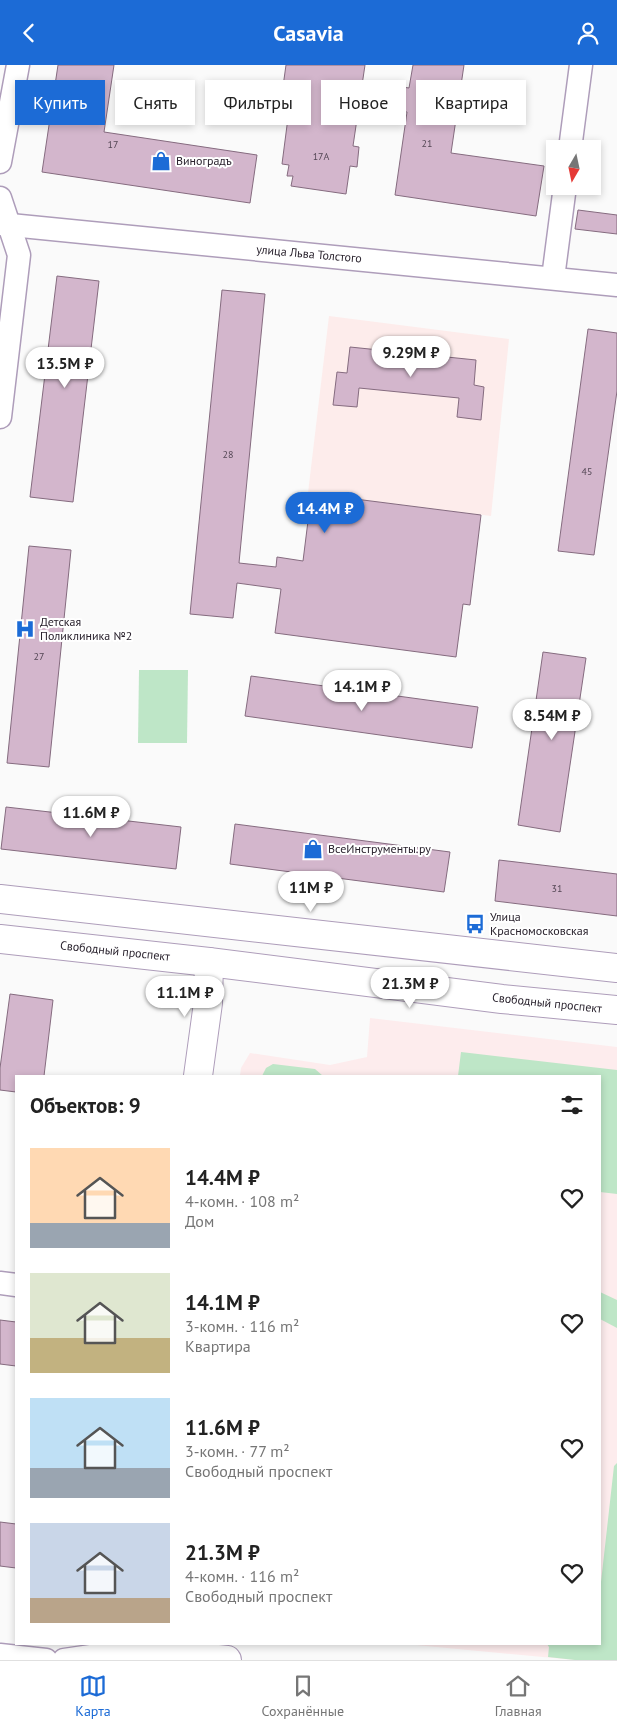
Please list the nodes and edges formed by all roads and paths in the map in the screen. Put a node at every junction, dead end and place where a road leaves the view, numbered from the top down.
1 (18, 65) edge
2 (580, 65) edge
3 (571, 140) edge
4 (0, 162) edge
5 (564, 195) edge
6 (0, 198) edge
7 (5, 224) edge
8 (553, 278) junction
9 (617, 285) edge
10 (0, 417) edge
11 (0, 899) edge
12 (0, 939) edge
13 (208, 962) junction
14 (617, 968) edge
15 (617, 1010) edge
16 (198, 1075) edge
17 (0, 1283) edge
18 (15, 1285) edge
19 (133, 1647) edge
20 (0, 1655) edge
21 (46, 1660) edge
22 (64, 1660) edge
23 (227, 1660) edge

1 - 4 street
2 - 3 street
5 - 8 street
6 - 7 street
7 - 8 street, улица Льва Толстого
7 - 10 street
8 - 9 street, улица Льва Толстого
11 - 14 main road
12 - 13 main road, Свободный проспект
13 - 15 main road, Свободный проспект
13 - 16 main road
17 - 18 street
19 - 22 street
19 - 23 main road
20 - 21 street

